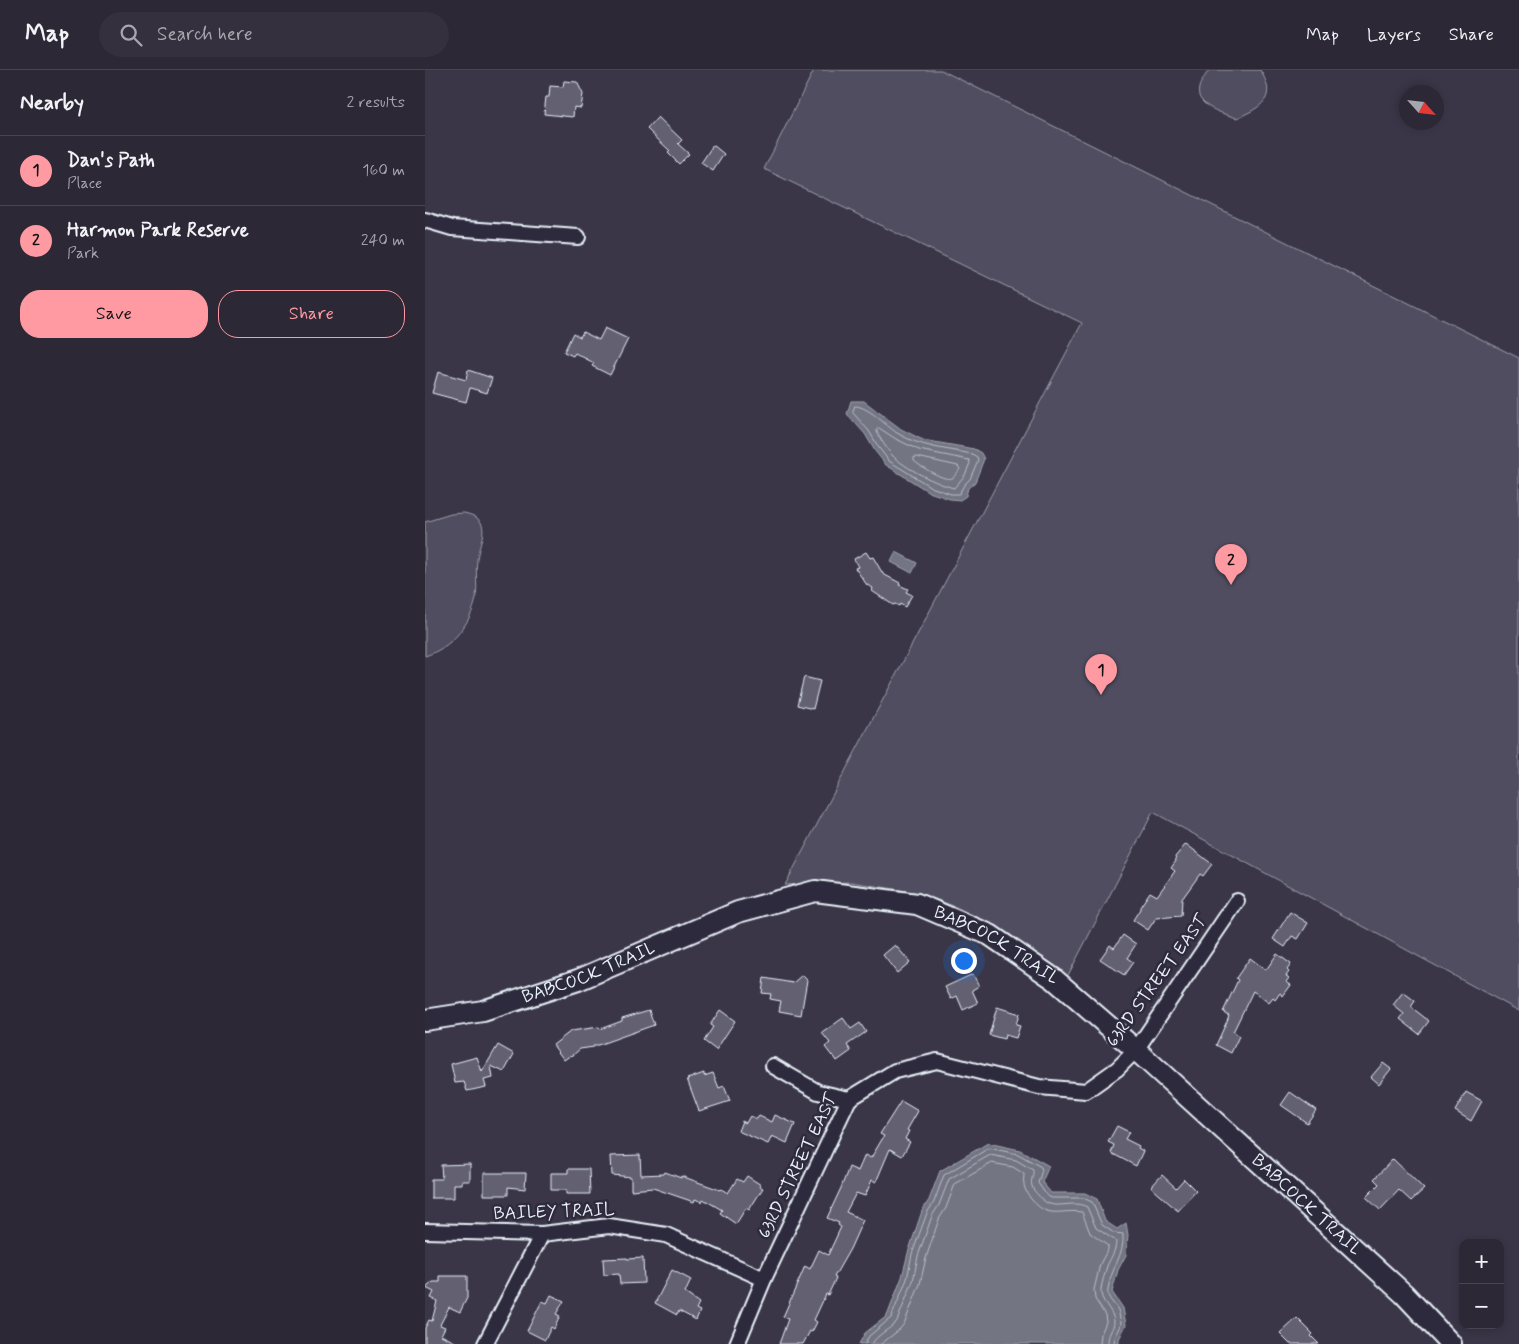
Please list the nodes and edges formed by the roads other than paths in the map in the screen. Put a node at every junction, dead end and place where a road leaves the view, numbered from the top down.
1 (425, 220) edge
2 (578, 237) dead end
3 (1237, 901) dead end
4 (425, 1020) edge
5 (1136, 1050) junction
6 (773, 1066) dead end
7 (849, 1099) junction
8 (425, 1231) edge
9 (542, 1234) junction
10 (764, 1279) junction
11 (485, 1344) edge
12 (737, 1344) edge
13 (1451, 1344) edge

1 - 2 street
3 - 5 street, 63RD STREET EAST
4 - 5 street, BABCOCK TRAIL
5 - 7 street, 63RD STREET EAST
5 - 13 street, BABCOCK TRAIL
6 - 7 street
7 - 10 street, 63RD STREET EAST
8 - 9 street, BAILEY TRAIL
9 - 10 street, BAILEY TRAIL
9 - 11 street
10 - 12 street, 63RD STREET EAST

